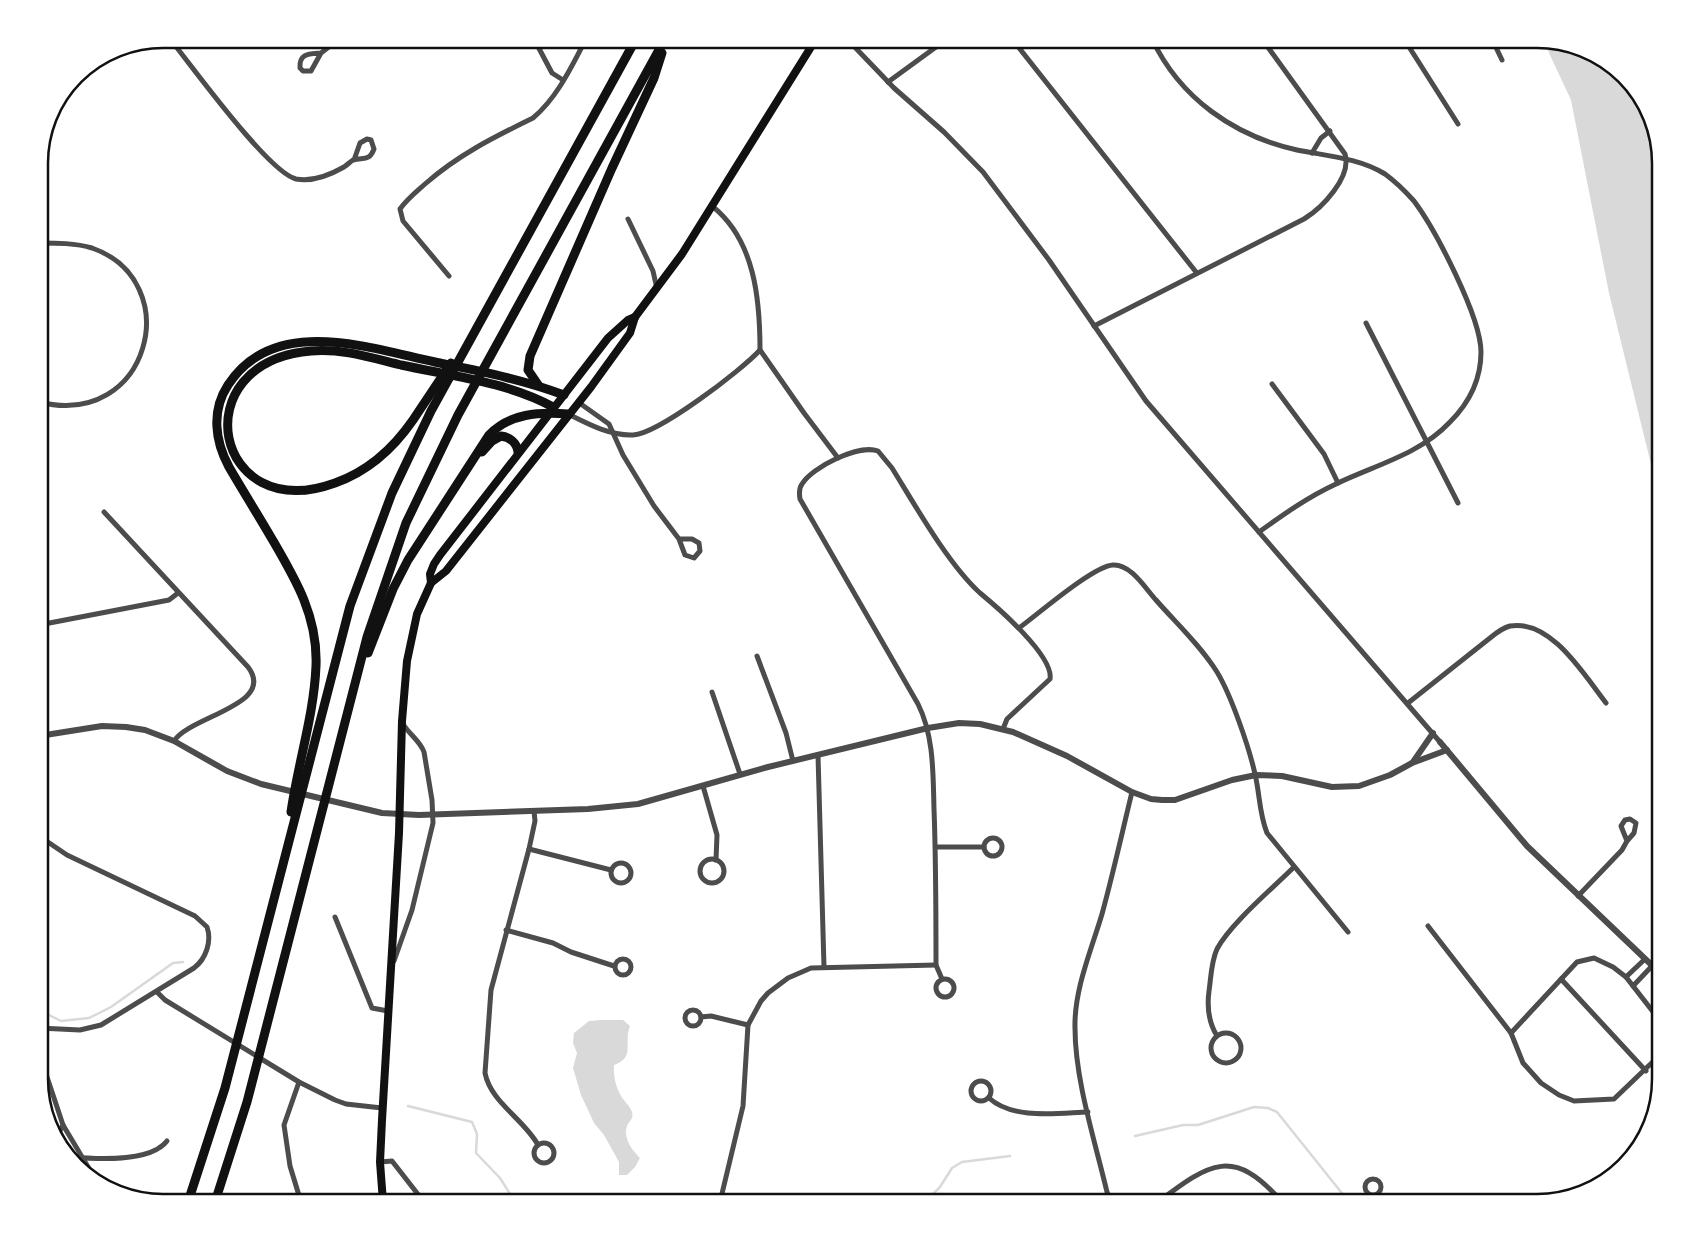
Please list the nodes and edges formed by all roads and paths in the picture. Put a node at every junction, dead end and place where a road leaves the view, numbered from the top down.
1 (177, 48) edge
2 (327, 48) edge
3 (539, 48) edge
4 (581, 48) edge
5 (631, 48) edge
6 (660, 48) edge
7 (662, 48) edge
8 (810, 48) edge
9 (856, 48) edge
10 (935, 48) edge
11 (1019, 48) edge
12 (1158, 48) edge
13 (1269, 48) edge
14 (1410, 48) edge
15 (1496, 48) edge
16 (321, 53) junction
17 (1502, 60) dead end
18 (562, 80) junction
19 (888, 82) junction
20 (1458, 124) dead end
21 (1330, 132) junction
22 (1312, 152) junction
23 (1347, 159) junction
24 (354, 160) junction
25 (712, 206) junction
26 (628, 219) dead end
27 (48, 244) edge
28 (1196, 272) junction
29 (449, 276) dead end
30 (657, 290) junction
31 (489, 306) junction
32 (635, 317) junction
33 (1366, 323) dead end
34 (1094, 326) junction
35 (760, 350) junction
36 (1272, 384) dead end
37 (539, 386) junction
38 (564, 395) junction
39 (578, 402) junction
40 (48, 403) edge
41 (551, 410) junction
42 (568, 414) junction
43 (615, 433) junction
44 (1426, 441) junction
45 (518, 452) junction
46 (838, 458) junction
47 (1338, 483) junction
48 (455, 485) junction
49 (1458, 503) dead end
50 (104, 512) dead end
51 (1259, 532) junction
52 (680, 539) junction
53 (430, 584) junction
54 (178, 593) junction
55 (48, 623) edge
56 (1019, 628) junction
57 (757, 656) dead end
58 (712, 692) dead end
59 (352, 695) junction
60 (1606, 702) dead end
61 (1408, 703) junction
62 (402, 721) junction
63 (928, 728) junction
64 (1003, 729) junction
65 (1433, 733) junction
66 (48, 735) edge
67 (174, 741) junction
68 (1440, 742) joint
69 (1447, 750) junction
70 (818, 755) junction
71 (793, 761) junction
72 (1412, 763) junction
73 (302, 772) junction
74 (740, 774) junction
75 (1256, 775) junction
76 (703, 786) junction
77 (1132, 792) junction
78 (534, 811) junction
79 (434, 814) junction
80 (399, 815) junction
81 (1627, 841) dead end
82 (48, 842) edge
83 (984, 846) dead end
84 (936, 847) junction
85 (529, 849) junction
86 (716, 860) junction
87 (1294, 867) junction
88 (611, 870) dead end
89 (1578, 896) junction
90 (335, 917) dead end
91 (1428, 926) dead end
92 (506, 930) junction
93 (1348, 932) dead end
94 (1645, 959) junction
95 (614, 966) dead end
96 (936, 966) junction
97 (1652, 966) joint
98 (824, 967) junction
99 (390, 971) junction
100 (1626, 977) junction
101 (942, 979) dead end
102 (1561, 979) junction
103 (1633, 986) junction
104 (157, 992) junction
105 (1652, 1010) edge
106 (388, 1011) junction
107 (701, 1017) dead end
108 (748, 1025) junction
109 (48, 1028) edge
110 (1511, 1033) junction
111 (1217, 1036) junction
112 (1652, 1064) edge
113 (1646, 1071) junction
114 (48, 1080) edge
115 (299, 1082) junction
116 (989, 1098) junction
117 (382, 1108) junction
118 (1088, 1112) junction
119 (63, 1125) junction
120 (60, 1131) edge
121 (167, 1141) dead end
122 (538, 1145) dead end
123 (82, 1158) junction
124 (380, 1162) junction
125 (85, 1163) edge
126 (191, 1194) edge
127 (217, 1194) edge
128 (299, 1194) edge
129 (382, 1194) edge
130 (418, 1194) edge
131 (722, 1194) edge
132 (1108, 1194) edge
133 (1170, 1194) edge
134 (1275, 1194) edge

1 - 24 street
2 - 16 street
3 - 18 street
4 - 18 street
5 - 31 highway
6 - 59 highway
7 - 37 highway
8 - 25 main road
9 - 19 street
10 - 19 street
11 - 28 street
12 - 22 street
13 - 21 street
14 - 20 street
15 - 17 street
16 - 16 street
18 - 29 street
19 - 34 street
21 - 22 street
21 - 23 street
22 - 23 street
23 - 28 street
23 - 44 street
24 - 24 street
25 - 30 main road
25 - 35 street
26 - 30 street
27 - 40 street
28 - 34 street
30 - 32 main road
31 - 41 highway
31 - 73 highway
32 - 38 main road
32 - 39 main road
33 - 44 street
34 - 51 street
35 - 43 street
35 - 46 street
36 - 47 street
37 - 38 highway
37 - 73 highway
38 - 39 main road
38 - 41 main road
39 - 42 main road
39 - 43 street
41 - 42 highway
41 - 45 main road
41 - 48 highway
42 - 43 street
42 - 53 main road
43 - 52 street
44 - 47 street
44 - 49 street
45 - 48 highway
45 - 53 main road
46 - 56 street
46 - 63 street
47 - 51 street
48 - 59 highway
50 - 54 street
51 - 61 street
52 - 52 street
53 - 62 main road
54 - 55 street
54 - 67 street
56 - 64 street
56 - 75 street
57 - 71 street
58 - 74 street
59 - 127 highway
60 - 61 street
61 - 65 street
62 - 79 street
62 - 80 main road
63 - 64 street
63 - 70 street
63 - 84 street
64 - 77 street
65 - 68 street
65 - 72 street
66 - 67 street
67 - 80 street
68 - 69 street
69 - 72 street
69 - 89 street
70 - 71 street
70 - 98 street
71 - 74 street
72 - 75 street
73 - 126 highway
74 - 76 street
75 - 77 street
75 - 87 street
76 - 78 street
76 - 86 street
77 - 118 street
78 - 79 street
78 - 85 street
79 - 80 street
79 - 99 street
80 - 99 main road
81 - 89 street
82 - 104 street
83 - 84 street
84 - 96 street
85 - 88 street
85 - 92 street
86 - 86 street
87 - 93 street
87 - 111 street
89 - 94 street
90 - 106 street
91 - 110 street
92 - 95 street
92 - 122 street
94 - 97 street
94 - 100 street
96 - 98 street
96 - 101 street
97 - 103 street
98 - 108 street
99 - 106 main road
100 - 102 street
100 - 103 street
102 - 110 street
102 - 113 street
103 - 105 street
104 - 109 street
104 - 115 street
106 - 117 main road
107 - 108 street
108 - 131 street
110 - 113 street
111 - 111 street
112 - 113 street
114 - 119 street
115 - 117 street
115 - 128 street
116 - 116 street
116 - 118 street
117 - 124 main road
118 - 132 street
119 - 120 street
119 - 123 street
121 - 123 street
123 - 125 street
124 - 129 main road
124 - 130 street
133 - 134 street

